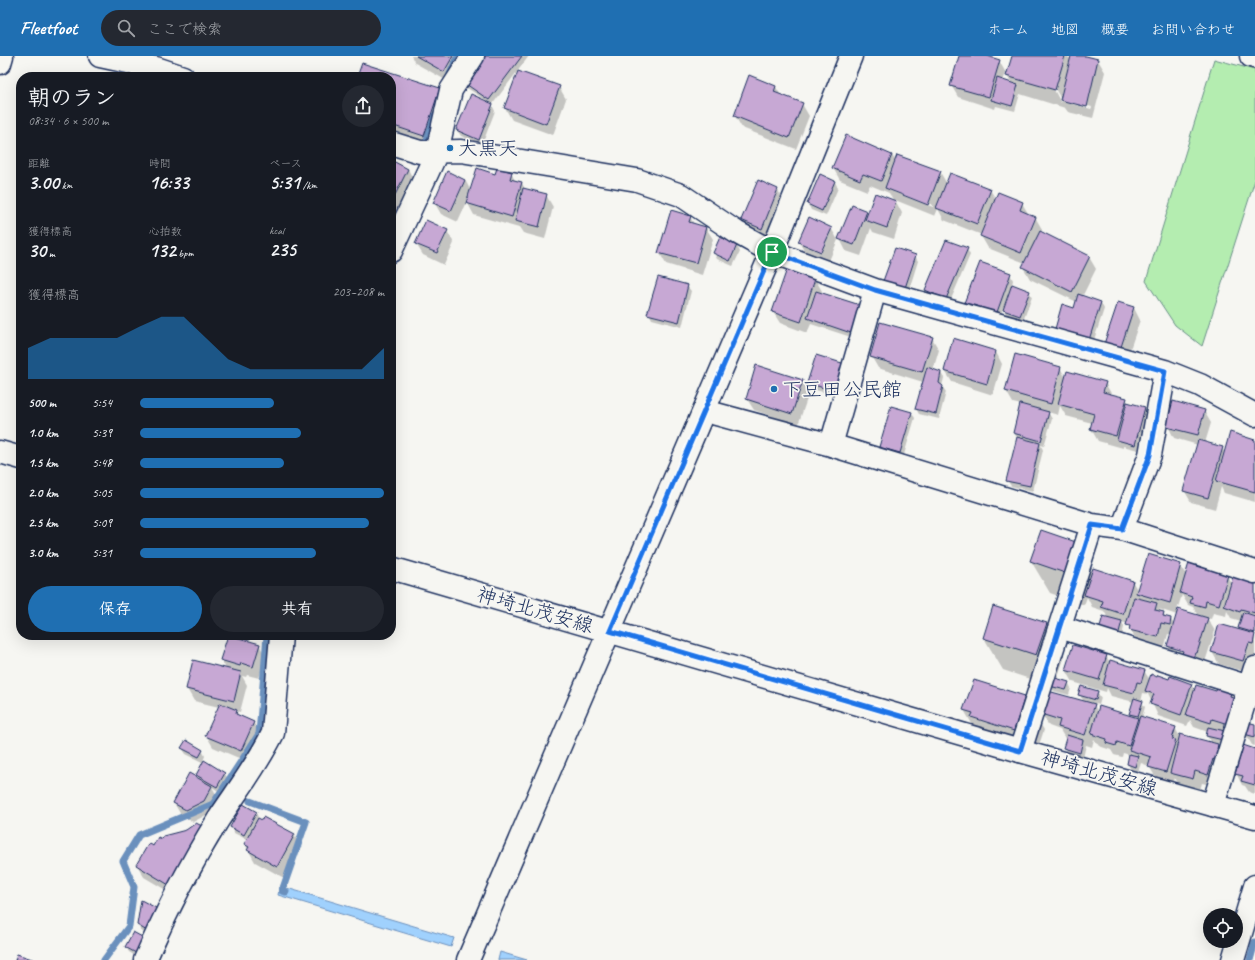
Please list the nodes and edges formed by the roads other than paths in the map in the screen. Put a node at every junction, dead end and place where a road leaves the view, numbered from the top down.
1 (2, 56) edge
2 (100, 56) edge
3 (473, 56) edge
4 (851, 56) edge
5 (1251, 56) edge
6 (1255, 57) edge
7 (0, 63) edge
8 (168, 72) edge
9 (396, 144) edge
10 (428, 152) junction
11 (396, 238) edge
12 (772, 252) junction
13 (875, 290) junction
14 (1165, 371) junction
15 (705, 411) junction
16 (1255, 415) edge
17 (832, 446) junction
18 (0, 452) edge
19 (16, 457) edge
20 (1092, 525) junction
21 (1122, 529) junction
22 (396, 569) edge
23 (1255, 572) edge
24 (1060, 627) junction
25 (610, 631) junction
26 (281, 640) edge
27 (1252, 678) edge
28 (1020, 751) junction
29 (1213, 805) junction
30 (1255, 817) edge
31 (1255, 886) edge
32 (145, 960) edge
33 (468, 960) edge
34 (1233, 960) edge

1 - 7 street
2 - 8 street
3 - 10 street
4 - 12 street
5 - 6 street
9 - 10 street
10 - 11 street
10 - 12 street
12 - 13 street
12 - 15 street
13 - 14 street
13 - 17 street
14 - 16 street
14 - 21 street
15 - 17 street
15 - 25 street
17 - 20 street
18 - 19 street
20 - 21 street
20 - 24 street
21 - 23 street
22 - 25 street, 神埼北茂安線
24 - 27 street
24 - 28 street
25 - 28 street, 神埼北茂安線
25 - 33 street
26 - 32 street
27 - 29 street
28 - 29 street, 神埼北茂安線
29 - 30 street, 神埼北茂安線
31 - 34 street

